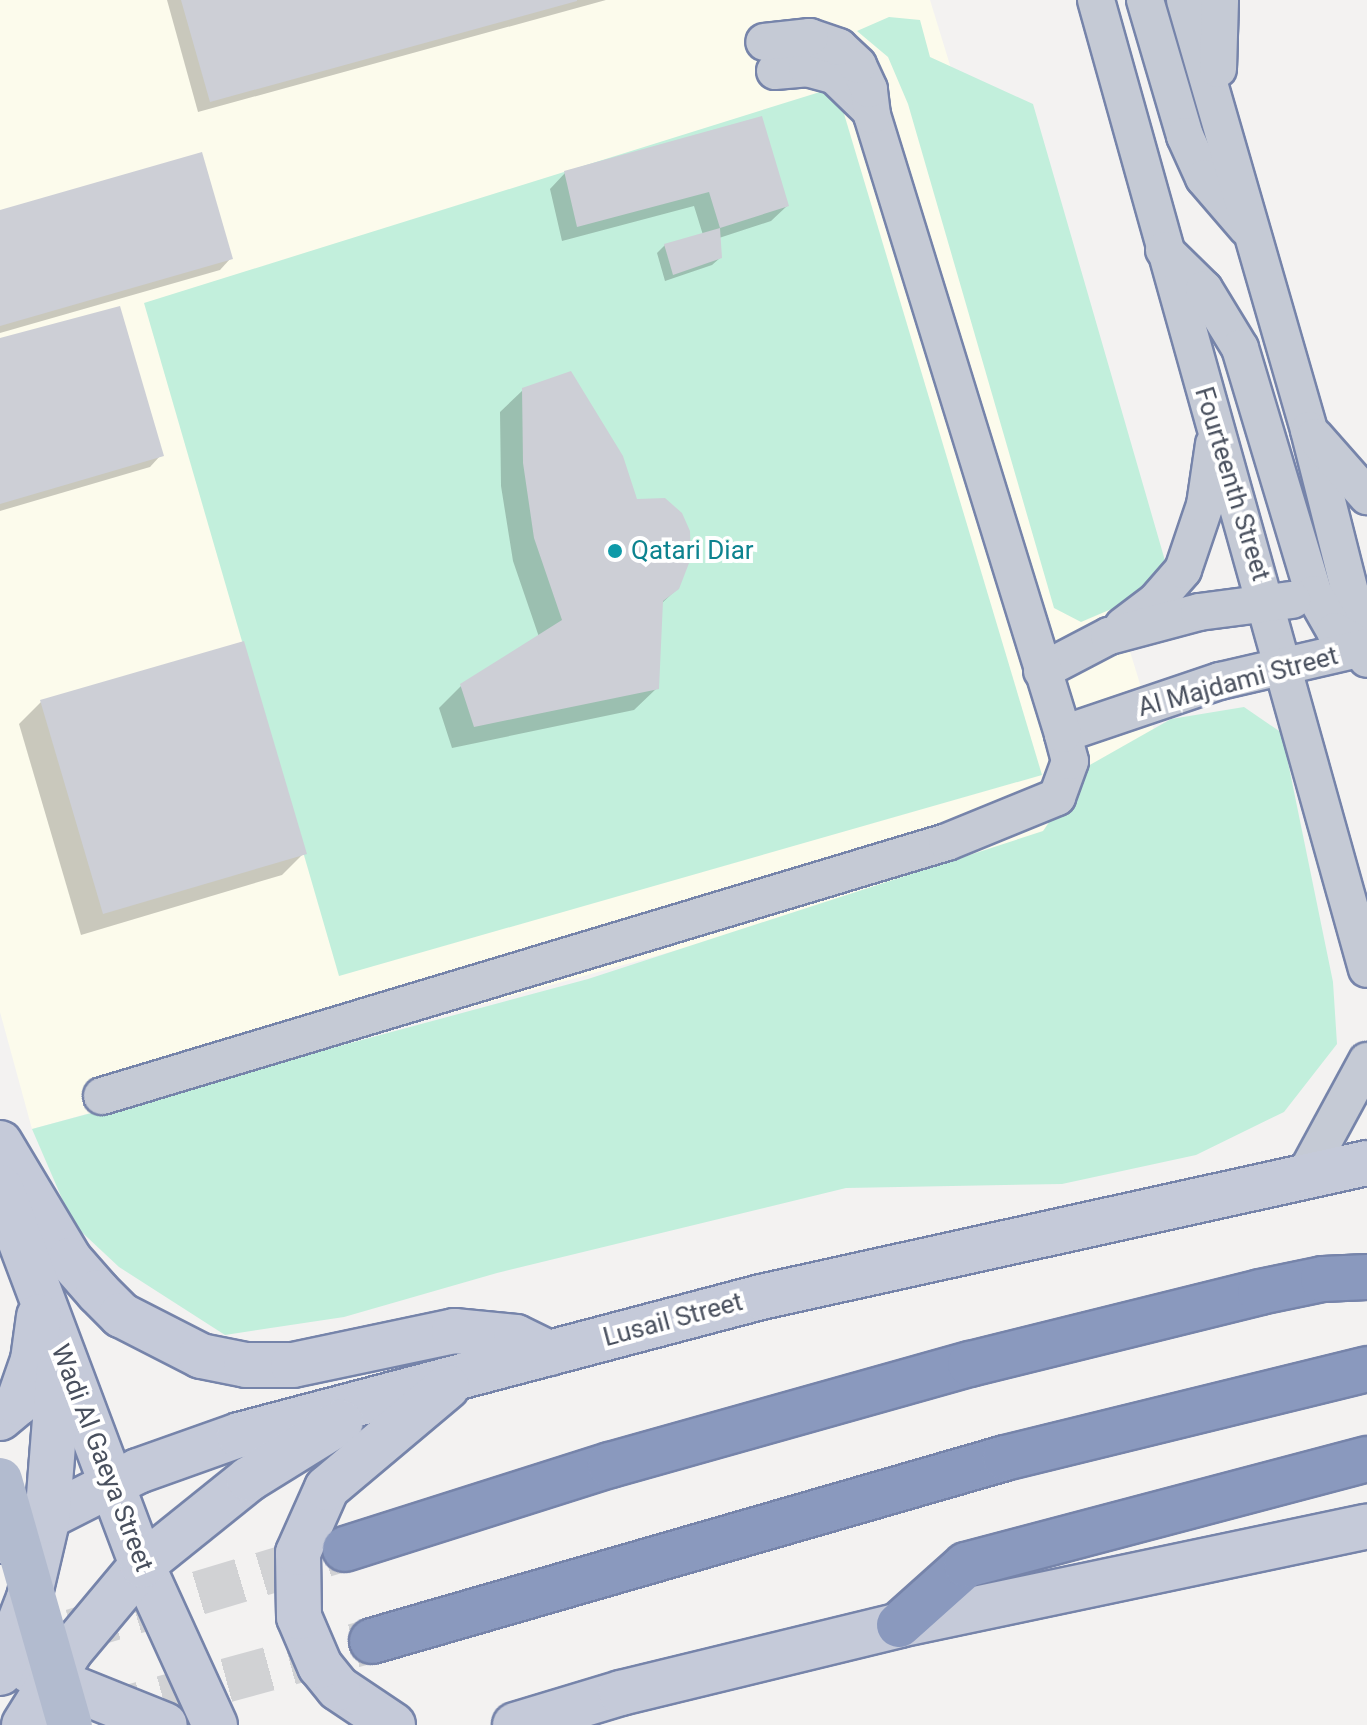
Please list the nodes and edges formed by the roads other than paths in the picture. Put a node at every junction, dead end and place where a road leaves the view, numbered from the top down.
1 (1096, 0) edge
2 (1145, 0) edge
3 (1185, 0) edge
4 (1220, 0) edge
5 (770, 57) dead end
6 (1219, 111) junction
7 (1256, 239) junction
8 (1162, 248) junction
9 (1309, 430) junction
10 (1215, 431) junction
11 (1367, 496) edge
12 (1358, 582) edge
13 (1314, 594) junction
14 (1269, 605) junction
15 (1109, 636) junction
16 (1366, 652) edge
17 (1285, 670) junction
18 (1042, 671) junction
19 (1063, 734) junction
20 (1367, 969) edge
21 (1367, 1061) edge
22 (102, 1096) dead end
23 (0, 1143) edge
24 (1367, 1163) edge
25 (1304, 1177) junction
26 (0, 1187) edge
27 (1367, 1254) edge
28 (1367, 1277) edge
29 (1323, 1279) junction
30 (41, 1298) junction
31 (59, 1348) junction
32 (549, 1353) junction
33 (1367, 1369) edge
34 (459, 1378) junction
35 (380, 1399) junction
36 (0, 1418) edge
37 (1367, 1459) edge
38 (0, 1480) edge
39 (112, 1485) junction
40 (47, 1521) junction
41 (1367, 1526) edge
42 (0, 1541) edge
43 (345, 1549) tunnel mouth
44 (142, 1565) junction
45 (899, 1625) junction
46 (372, 1641) tunnel mouth
47 (621, 1693) junction
48 (26, 1694) edge
49 (165, 1725) edge
50 (215, 1725) edge
51 (393, 1725) edge
52 (515, 1725) edge
53 (561, 1725) edge

1 - 8 street, Fourteenth Street
2 - 7 street
3 - 6 street
4 - 6 street
5 - 18 street
6 - 7 street
7 - 9 street
8 - 10 street, Fourteenth Street
8 - 13 street
9 - 11 street
9 - 12 street
10 - 14 street, Fourteenth Street
10 - 15 street
12 - 13 street
12 - 16 street
13 - 14 street
13 - 16 street
14 - 15 street
14 - 17 street, Fourteenth Street
15 - 18 street
16 - 17 street, Al Majdami Street
17 - 19 street, Al Majdami Street
17 - 20 street, Fourteenth Street
18 - 19 street
19 - 22 street
21 - 25 street
23 - 32 street
24 - 25 street, Lusail Street
25 - 32 street, Lusail Street
26 - 30 street, Wadi Al Gaeya Street
27 - 29 highway
28 - 29 highway
29 - 43 highway
30 - 31 street, Wadi Al Gaeya Street
30 - 36 street
31 - 39 street, Wadi Al Gaeya Street
31 - 40 street
32 - 34 street, Lusail Street
33 - 46 highway
34 - 35 street, Lusail Street
34 - 51 street
35 - 39 street, Lusail Street
35 - 44 street
37 - 45 highway
38 - 48 main road, bridge
39 - 40 street, Lusail Street
39 - 44 street, Wadi Al Gaeya Street
40 - 42 street, Lusail Street
40 - 48 street
41 - 45 street
44 - 48 street
44 - 50 street, Wadi Al Gaeya Street
45 - 47 street
47 - 52 street
47 - 53 street
48 - 49 street

